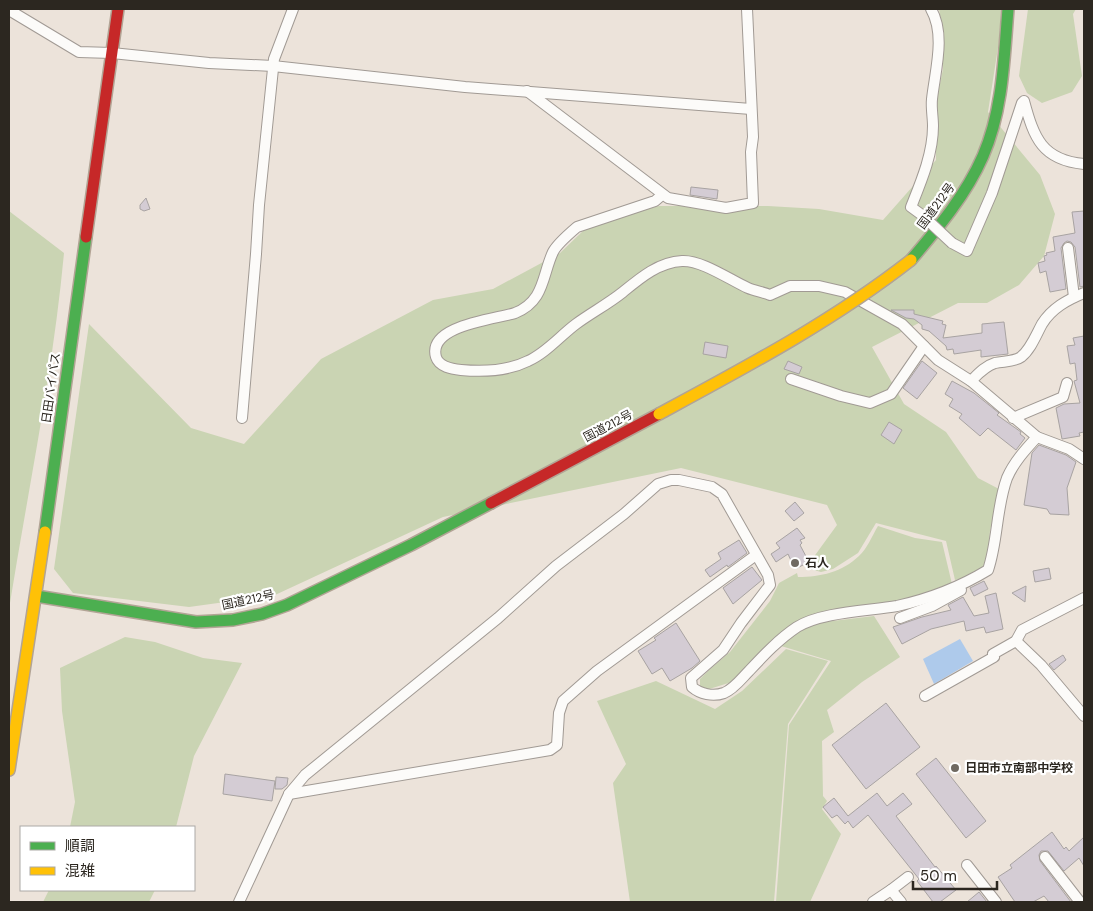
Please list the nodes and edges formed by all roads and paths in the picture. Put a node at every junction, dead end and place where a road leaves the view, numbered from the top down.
1 (118, 9) edge
2 (293, 9) edge
3 (747, 9) edge
4 (931, 9) edge
5 (1008, 9) edge
6 (9, 10) edge
7 (112, 53) junction
8 (273, 66) junction
9 (527, 91) junction
10 (751, 109) junction
11 (1084, 164) edge
12 (662, 195) junction
13 (1068, 248) dead end
14 (1084, 293) edge
15 (1074, 297) junction
16 (924, 346) junction
17 (791, 379) dead end
18 (971, 381) junction
19 (1067, 383) dead end
20 (242, 418) dead end
21 (1013, 418) junction
22 (1037, 437) junction
23 (1084, 457) edge
24 (756, 555) junction
25 (968, 582) junction
26 (36, 596) junction
27 (1084, 598) edge
28 (900, 618) dead end
29 (1016, 641) junction
30 (925, 696) dead end
31 (1084, 716) edge
32 (9, 770) edge
33 (289, 794) junction
34 (1045, 857) dead end
35 (967, 865) dead end
36 (908, 877) dead end
37 (891, 890) junction
38 (239, 902) edge
39 (873, 902) edge
40 (901, 902) edge
41 (996, 902) edge
42 (1080, 902) edge

1 - 7 highway, 日田バイパス
2 - 8 street
3 - 10 street
4 - 11 street, bridge
5 - 26 highway, 国道212号, bridge
6 - 7 street
7 - 8 street
7 - 26 highway, 日田バイパス
8 - 9 street
8 - 20 street
9 - 10 street
9 - 12 street
10 - 12 street
12 - 16 street
13 - 15 street
14 - 15 street
15 - 18 street
16 - 17 street
16 - 18 street
18 - 21 street
19 - 21 street
21 - 22 street
22 - 23 street
22 - 25 street
24 - 25 street
24 - 33 street
24 - 33 street
25 - 28 street
26 - 32 highway, 日田バイパス
27 - 29 street
29 - 30 street
29 - 31 street
33 - 38 street
34 - 42 street
35 - 41 street
36 - 37 street
37 - 39 street
37 - 40 street

